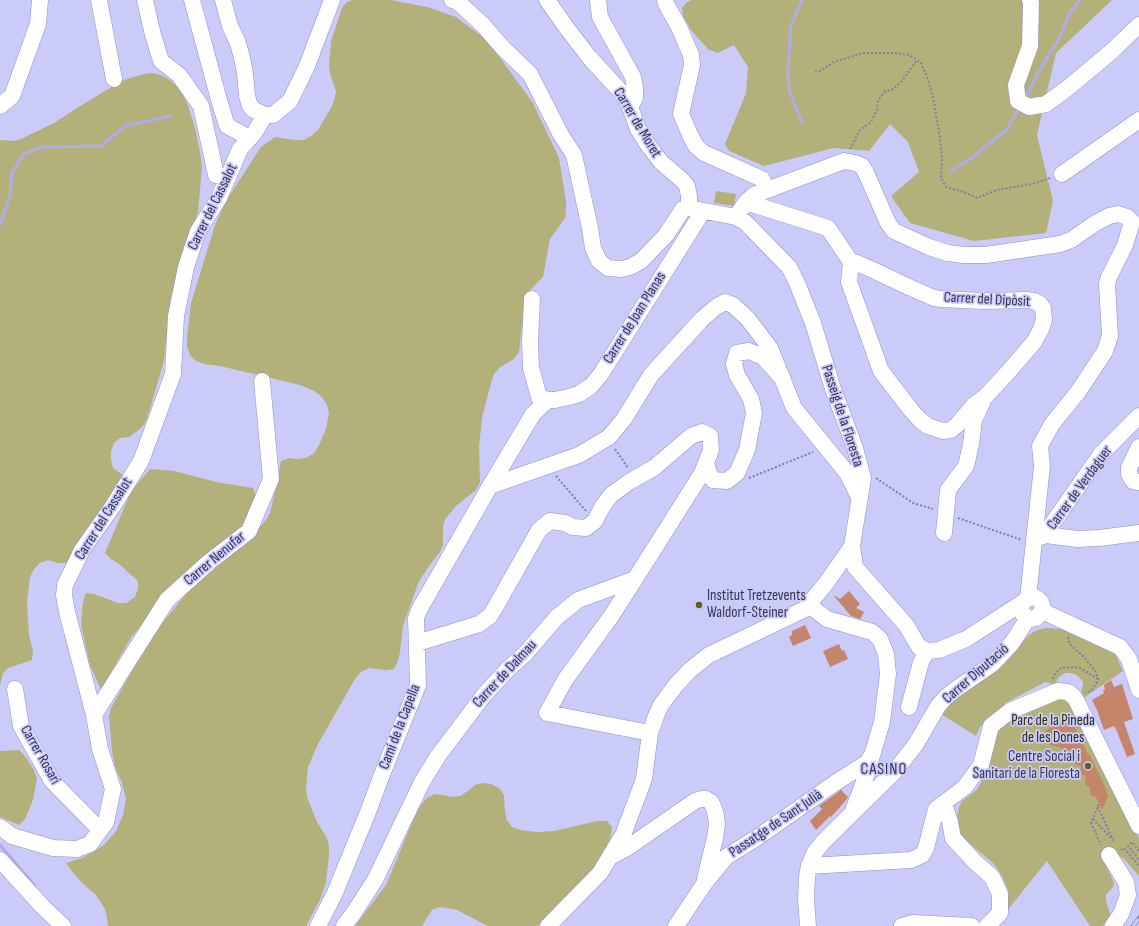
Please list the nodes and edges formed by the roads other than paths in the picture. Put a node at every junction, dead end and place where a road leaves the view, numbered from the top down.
1 (40, 0) edge
2 (99, 0) edge
3 (145, 0) edge
4 (192, 0) edge
5 (223, 0) edge
6 (332, 0) edge
7 (452, 0) edge
8 (548, 0) edge
9 (598, 0) edge
10 (666, 0) edge
11 (1030, 0) edge
12 (1139, 25) edge
13 (114, 79) dead end
14 (0, 106) edge
15 (630, 107) junction
16 (265, 115) junction
17 (1139, 120) edge
18 (250, 138) junction
19 (1062, 174) road end
20 (228, 178) junction
21 (767, 190) junction
22 (746, 202) junction
23 (696, 209) junction
24 (736, 217) junction
25 (851, 262) junction
26 (532, 299) dead end
27 (783, 379) junction
28 (262, 381) dead end
29 (985, 396) junction
30 (548, 400) junction
31 (1139, 416) edge
32 (1139, 448) edge
33 (706, 463) junction
34 (1139, 482) edge
35 (490, 486) junction
36 (860, 499) junction
37 (944, 533) dead end
38 (1139, 533) edge
39 (1041, 537) junction
40 (852, 546) junction
41 (635, 579) junction
42 (1025, 600) junction
43 (809, 605) junction
44 (1042, 611) junction
45 (1028, 618) junction
46 (417, 642) junction
47 (926, 651) junction
48 (1134, 662) edge
49 (14, 688) dead end
50 (1139, 690) edge
51 (909, 707) dead end
52 (94, 715) junction
53 (650, 733) junction
54 (873, 753) junction
55 (944, 804) junction
56 (852, 813) junction
57 (1139, 826) edge
58 (0, 827) edge
59 (100, 830) junction
60 (1110, 855) road end
61 (610, 857) junction
62 (0, 860) edge
63 (809, 866) junction
64 (704, 884) junction
65 (63, 926) edge
66 (318, 926) edge
67 (344, 926) edge
68 (548, 926) edge
69 (676, 926) edge
70 (689, 926) edge
71 (808, 926) edge
72 (902, 926) edge
73 (972, 926) edge
74 (987, 926) edge
75 (1113, 926) edge

1 - 14 street
2 - 13 street
3 - 20 street
4 - 18 street
5 - 16 street
6 - 16 street
7 - 23 street
8 - 15 street, Carrer de Moret
9 - 15 street
10 - 21 street
11 - 12 street
15 - 23 street, Carrer de Moret
16 - 18 street, Carrer del Cassalot
17 - 19 street
18 - 20 street, Carrer del Cassalot
20 - 52 street, Carrer del Cassalot
21 - 22 street
21 - 39 street
22 - 24 street
22 - 25 street
23 - 24 street
23 - 30 street, Carrer de Joan Planas
24 - 36 street, Passeig de la Floresta
25 - 29 street
25 - 29 street, Carrer del Dipòsit
26 - 30 street
27 - 33 street
27 - 35 street
27 - 36 street
28 - 52 street, Carrer Nenufar
29 - 37 street
30 - 35 street, Camí de la Capella
31 - 39 street, Carrer de Verdaguer
32 - 34 street
33 - 41 street
33 - 46 street
35 - 46 street, Camí de la Capella
36 - 40 street, Passeig de la Floresta
38 - 39 street
39 - 42 street
40 - 43 street
40 - 47 street, Passeig de la Floresta
41 - 53 street
41 - 67 street, Carrer de Dalmau
42 - 44 street
42 - 45 street
42 - 47 street
43 - 53 street
43 - 54 street
44 - 45 street
44 - 48 street
45 - 56 street, Carrer Diputació
46 - 66 street, Camí de la Capella
47 - 51 street
48 - 50 street
49 - 59 street, Carrer Rosari
52 - 59 street, Carrer del Cassalot
53 - 61 street
54 - 56 street
54 - 64 street, Passatge de Sant Julià
55 - 57 street
55 - 63 street
55 - 74 street
56 - 63 street, Carrer Diputació
58 - 59 street, Carrer del Cassalot
60 - 75 street
61 - 64 street
61 - 68 street
62 - 65 street
63 - 71 street, Carrer Diputació
64 - 69 street, Passatge de Sant Julià
64 - 70 street
72 - 73 street

